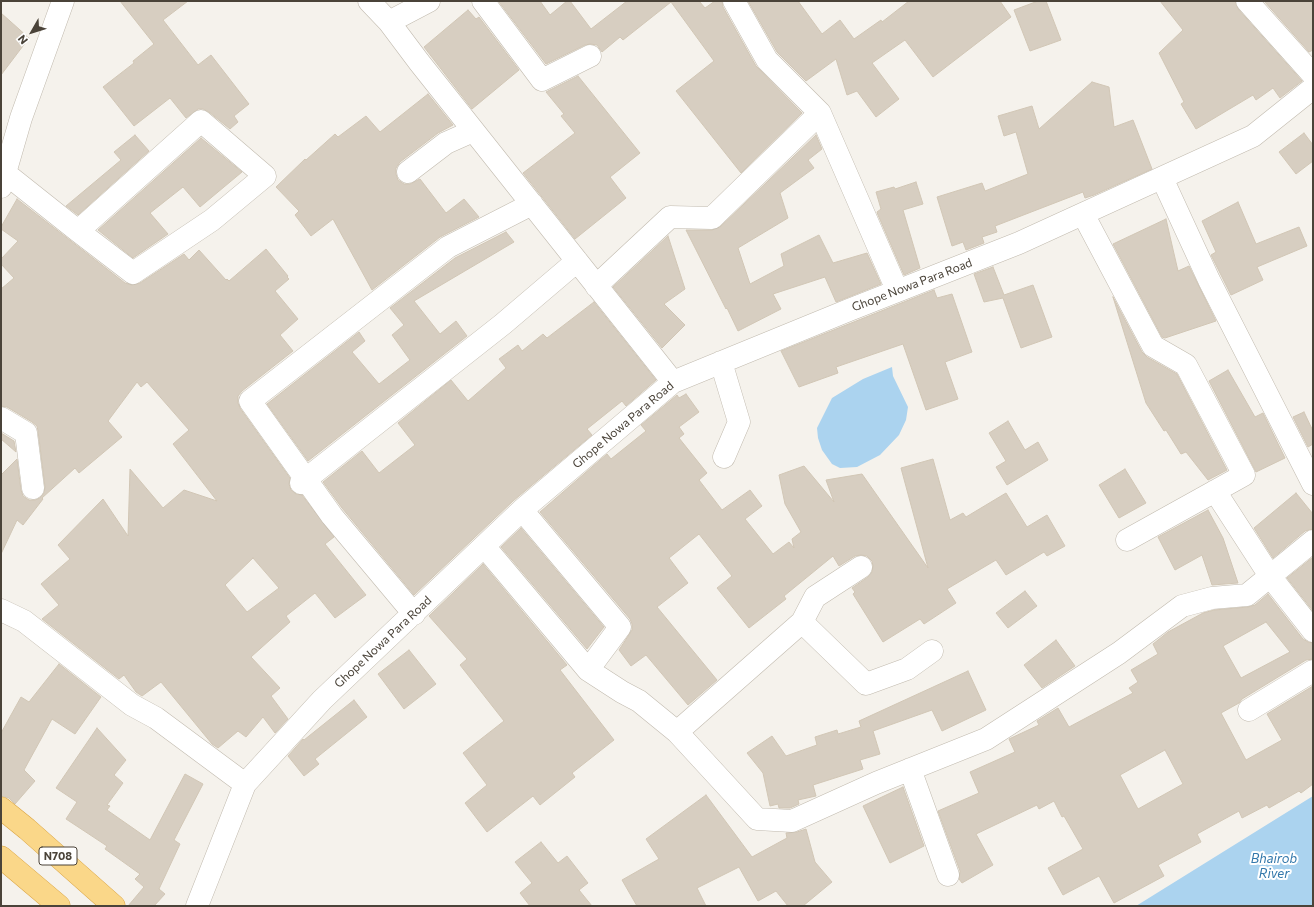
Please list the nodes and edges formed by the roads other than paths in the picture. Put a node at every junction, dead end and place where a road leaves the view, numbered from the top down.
1 (63, 1) edge
2 (369, 1) edge
3 (429, 1) edge
4 (483, 1) edge
5 (734, 1) edge
6 (1247, 1) edge
7 (389, 22) junction
8 (590, 56) dead end
9 (1313, 75) edge
10 (1313, 88) edge
11 (820, 113) junction
12 (473, 131) junction
13 (408, 172) dead end
14 (1162, 178) junction
15 (3, 180) edge
16 (532, 204) junction
17 (1083, 214) junction
18 (78, 230) junction
19 (577, 261) junction
20 (596, 286) junction
21 (897, 290) junction
22 (721, 362) junction
23 (673, 382) junction
24 (1, 418) edge
25 (724, 457) dead end
26 (301, 483) dead end
27 (1313, 484) edge
28 (33, 488) dead end
29 (1214, 491) junction
30 (522, 510) junction
31 (1127, 540) dead end
32 (1313, 541) edge
33 (484, 546) junction
34 (862, 567) dead end
35 (1270, 576) junction
36 (1, 610) edge
37 (414, 614) junction
38 (802, 622) junction
39 (1313, 631) edge
40 (932, 651) dead end
41 (588, 670) junction
42 (1313, 671) edge
43 (1249, 710) dead end
44 (677, 732) junction
45 (910, 769) junction
46 (245, 784) junction
47 (1, 808) edge
48 (1, 857) edge
49 (948, 875) dead end
50 (59, 906) edge
51 (114, 906) edge
52 (197, 906) edge

1 - 15 street
2 - 7 street
3 - 7 street
4 - 8 street
5 - 11 street
6 - 9 street
7 - 12 street
10 - 14 street, Ghope Nowa Para Road
11 - 20 street
11 - 21 street
12 - 13 street
12 - 16 street
14 - 17 street, Ghope Nowa Para Road
14 - 27 street
15 - 18 street
16 - 19 street
16 - 37 street
17 - 21 street, Ghope Nowa Para Road
17 - 29 street
18 - 18 street
19 - 20 street
19 - 26 street
20 - 23 street
21 - 22 street, Ghope Nowa Para Road
22 - 23 street, Ghope Nowa Para Road
22 - 25 street
23 - 30 street, Ghope Nowa Para Road
24 - 28 street
29 - 31 street
29 - 35 street
30 - 33 street, Ghope Nowa Para Road
30 - 41 street
32 - 35 street
33 - 37 street, Ghope Nowa Para Road
33 - 41 street
34 - 38 street
35 - 39 street
35 - 45 street
36 - 46 street
37 - 46 street, Ghope Nowa Para Road
38 - 40 street
38 - 44 street
41 - 44 street
42 - 43 street
44 - 45 street
45 - 49 street
46 - 52 street, Ghope Nowa Para Road
47 - 51 highway, N708
48 - 50 highway

